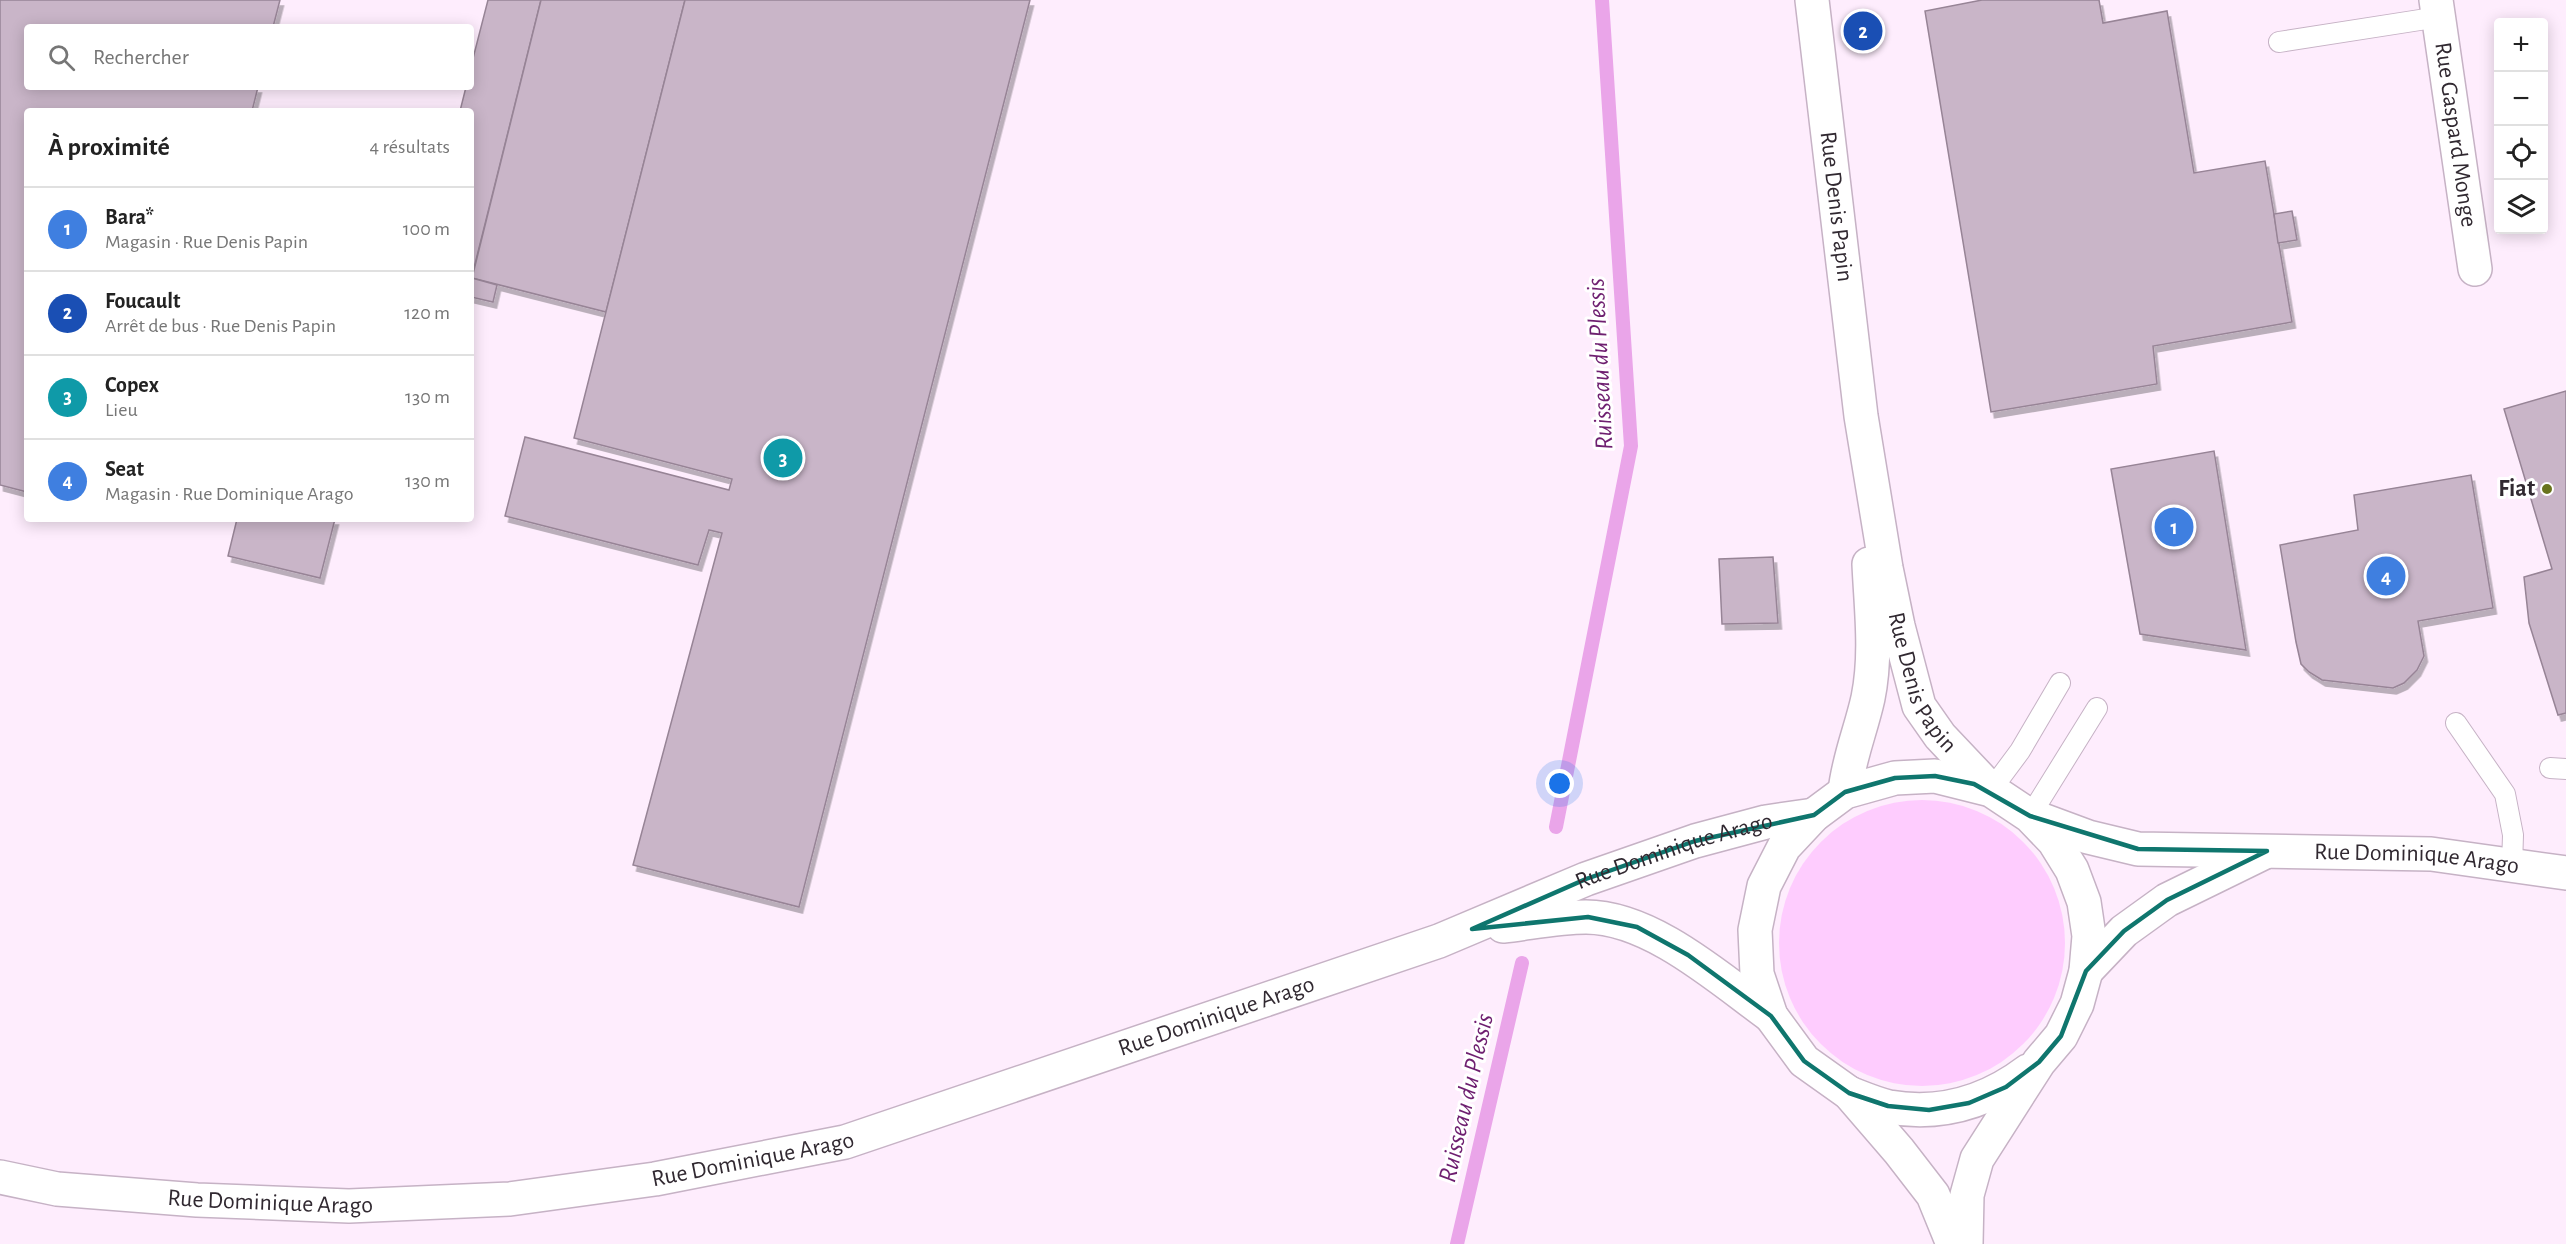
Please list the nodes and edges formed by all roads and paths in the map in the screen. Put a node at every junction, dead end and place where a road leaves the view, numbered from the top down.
1 (1812, 0) edge
2 (2438, 8) edge
3 (2279, 42) dead end
4 (2475, 269) dead end
5 (1861, 416) junction
6 (2060, 683) dead end
7 (2097, 708) dead end
8 (2456, 723) dead end
9 (1991, 790) junction
10 (1845, 792) junction
11 (1814, 814) junction
12 (2030, 816) junction
13 (2267, 851) junction
14 (2512, 866) junction
15 (2566, 873) edge
16 (1472, 929) junction
17 (2086, 971) junction
18 (1771, 1016) junction
19 (2039, 1062) junction
20 (1849, 1094) junction
21 (0, 1177) edge
22 (1953, 1244) edge
23 (1966, 1244) edge

1 - 5 main road, Rue Denis Papin
2 - 3 lane
2 - 4 main road, Rue Gaspard Monge
5 - 9 main road, Rue Denis Papin
5 - 10 main road, Rue Denis Papin
6 - 9 lane
7 - 12 lane
8 - 14 lane
9 - 10 main road
9 - 12 main road
10 - 11 main road
11 - 16 main road, Rue Dominique Arago
11 - 18 main road
12 - 13 main road, Rue Dominique Arago
12 - 17 main road
13 - 14 main road, Rue Dominique Arago
13 - 17 main road
14 - 15 main road, Rue Dominique Arago
16 - 18 main road, Rue Dominique Arago
16 - 21 main road, Rue Dominique Arago
17 - 19 main road
18 - 20 main road
19 - 20 main road
19 - 23 main road
20 - 22 main road

